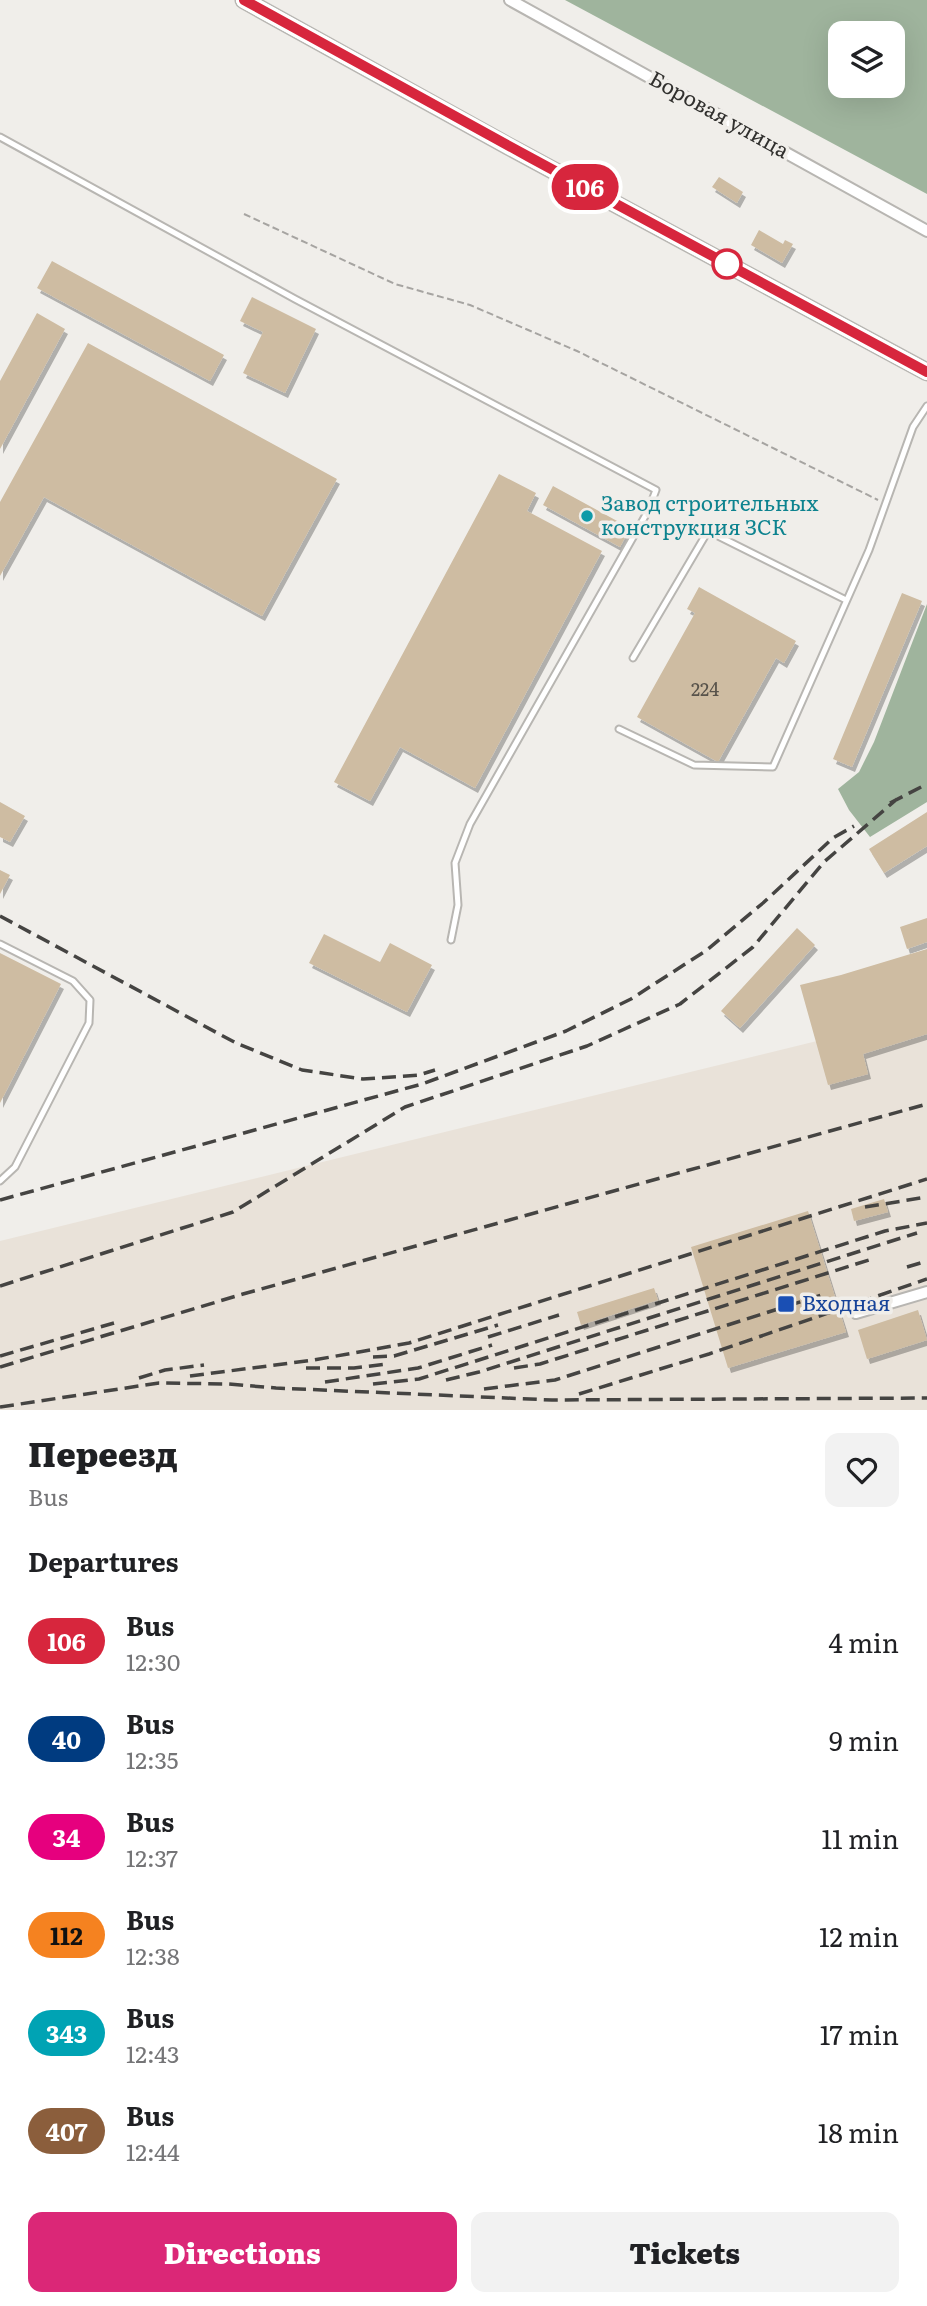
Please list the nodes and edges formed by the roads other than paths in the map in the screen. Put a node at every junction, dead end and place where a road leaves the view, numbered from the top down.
1 (244, 0) edge
2 (510, 0) edge
3 (0, 137) edge
4 (927, 231) edge
5 (927, 372) edge
6 (927, 406) edge
7 (846, 600) junction
8 (633, 658) dead end
9 (619, 729) dead end
10 (451, 940) dead end
11 (0, 944) edge
12 (0, 1181) edge
13 (927, 1292) edge
14 (856, 1313) dead end

1 - 5 main road
2 - 4 street, Боровая улица
3 - 10 lane
6 - 7 lane
7 - 8 lane
7 - 9 lane
11 - 12 lane
13 - 14 street

